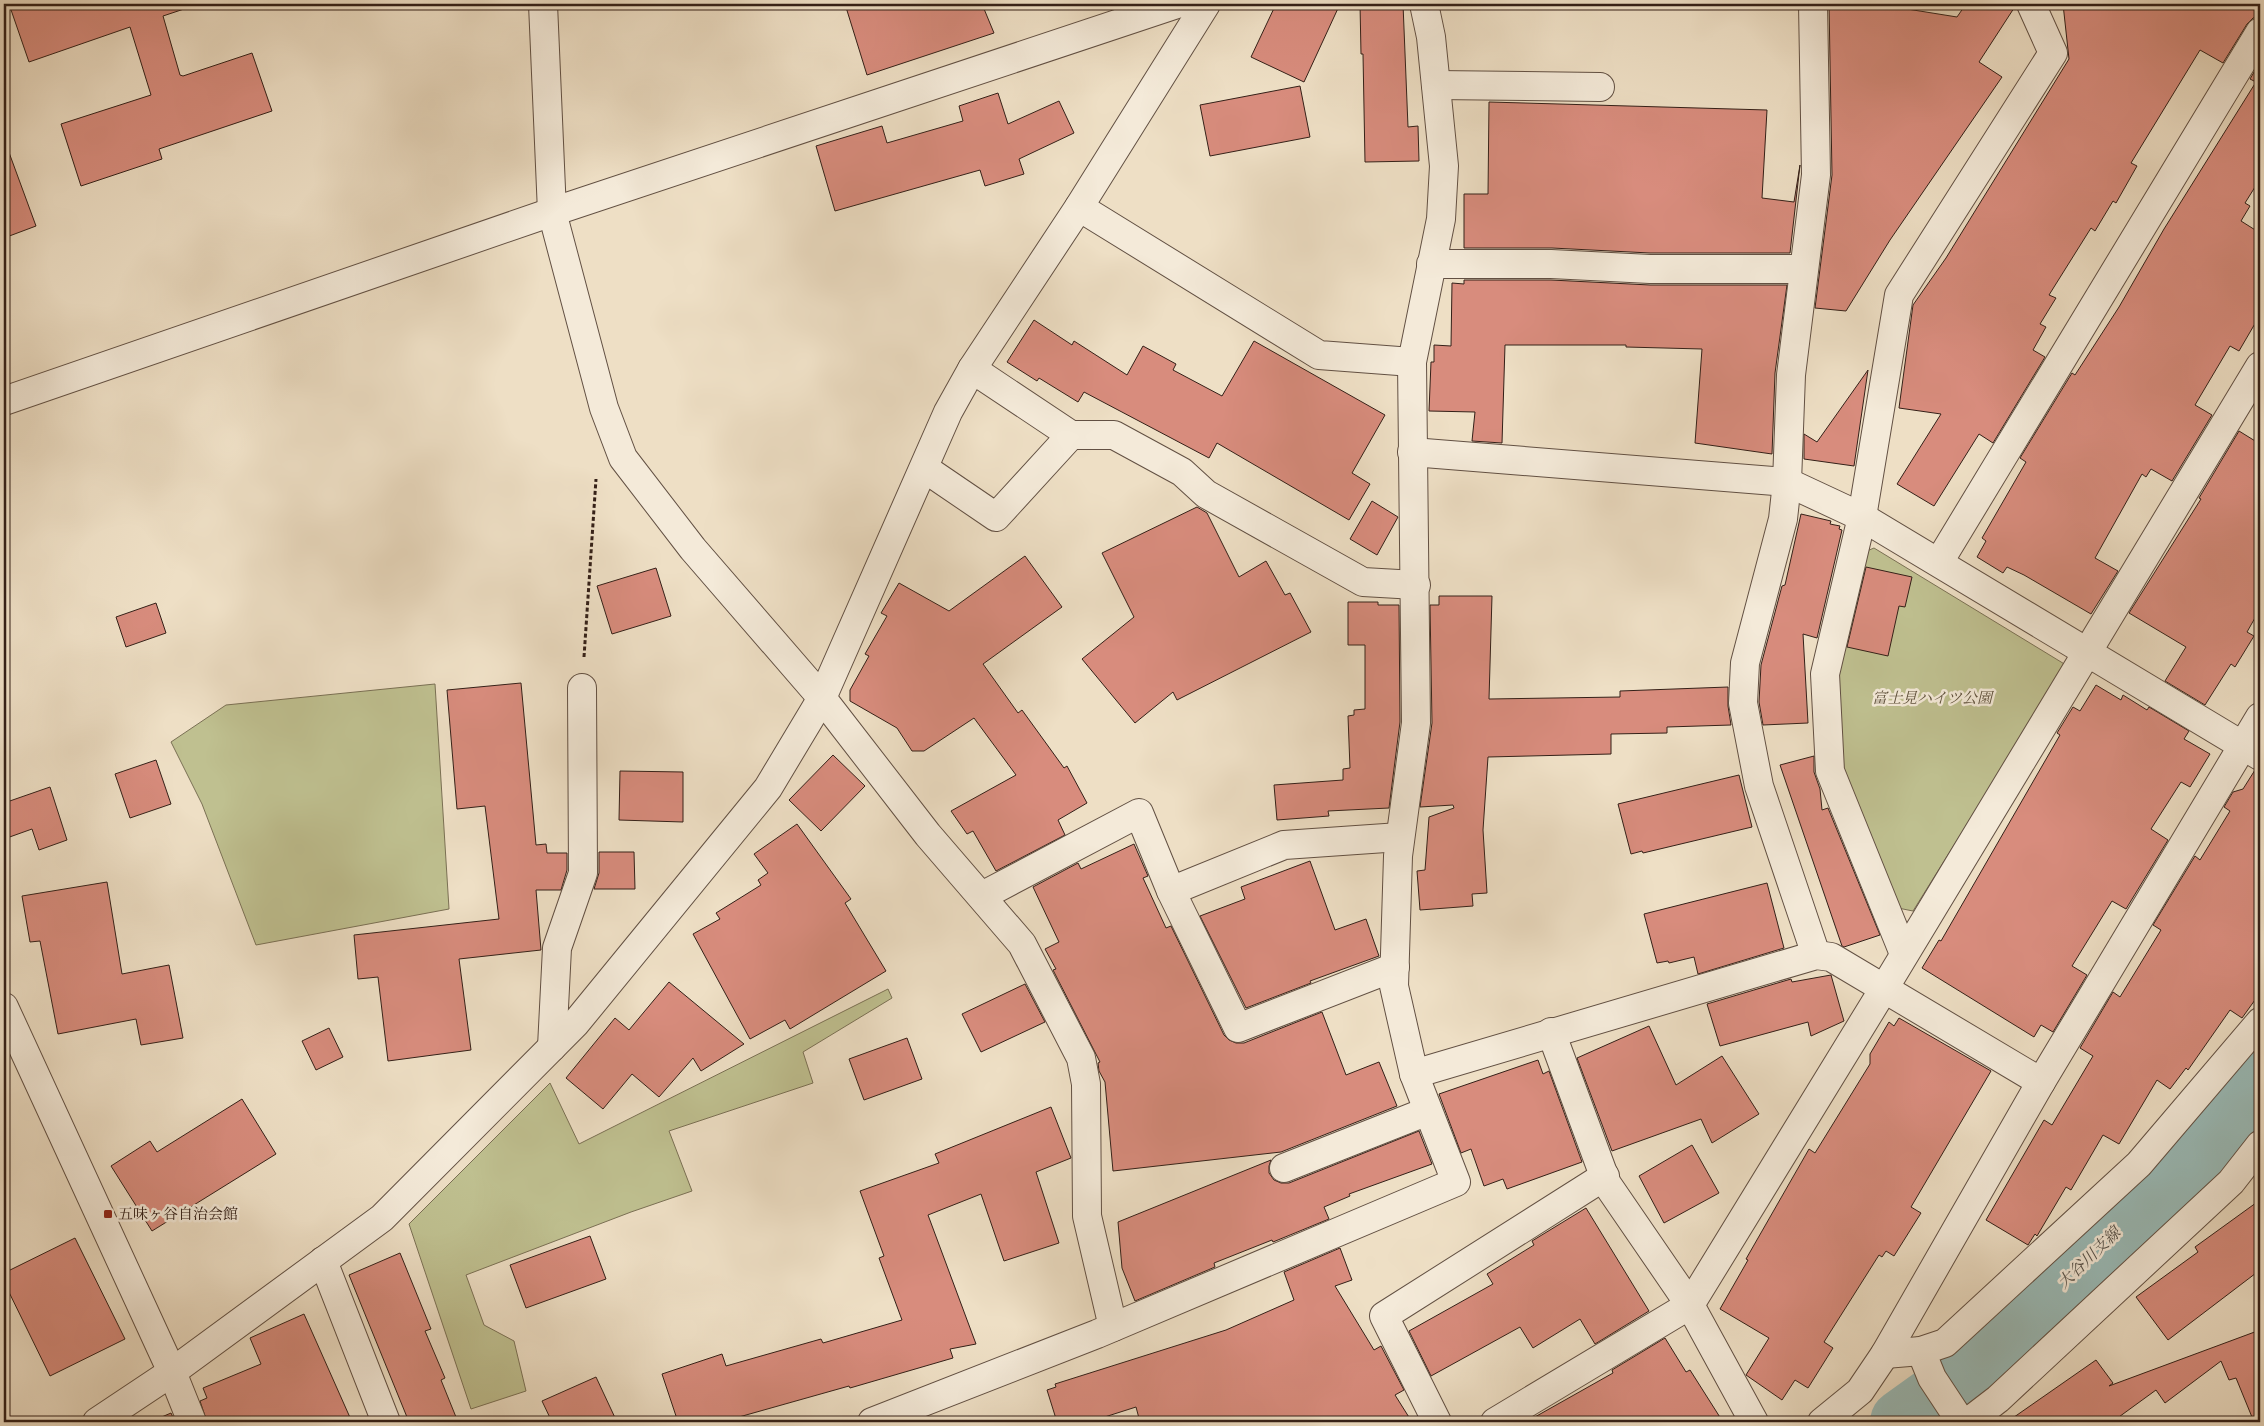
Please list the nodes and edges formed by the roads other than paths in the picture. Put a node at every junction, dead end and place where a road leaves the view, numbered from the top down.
1 (544, 4) edge
2 (1178, 4) edge
3 (1206, 4) edge
4 (1424, 4) edge
5 (1812, 4) edge
6 (2031, 4) edge
7 (2260, 32) edge
8 (1436, 85) junction
9 (1600, 87) dead end
10 (1079, 207) junction
11 (552, 212) junction
12 (1431, 264) junction
13 (1803, 269) junction
14 (1412, 362) junction
15 (2260, 366) edge
16 (972, 369) junction
17 (4, 402) edge
18 (1071, 435) junction
19 (1412, 452) junction
20 (924, 468) junction
21 (1787, 482) junction
22 (1862, 517) junction
23 (1939, 562) junction
24 (1416, 585) junction
25 (2088, 651) junction
26 (582, 688) road end
27 (822, 698) junction
28 (2260, 717) edge
29 (2251, 751) edge
30 (1400, 837) junction
31 (1172, 891) junction
32 (982, 896) junction
33 (1904, 954) junction
34 (1816, 955) junction
35 (1395, 967) junction
36 (1884, 987) junction
37 (4, 1007) edge
38 (2260, 1022) edge
39 (1551, 1032) junction
40 (552, 1046) junction
41 (1414, 1074) junction
42 (2041, 1082) junction
43 (1428, 1111) junction
44 (2260, 1144) edge
45 (1284, 1168) dead end
46 (1605, 1176) junction
47 (323, 1261) junction
48 (1690, 1304) junction
49 (1113, 1327) junction
50 (1921, 1351) junction
51 (1885, 1354) junction
52 (172, 1372) junction
53 (1961, 1419) edge
54 (97, 1422) edge
55 (192, 1422) edge
56 (386, 1422) edge
57 (872, 1422) edge
58 (1437, 1422) edge
59 (1495, 1422) edge
60 (1754, 1422) edge
61 (1822, 1422) edge

1 - 11 street
2 - 11 street
3 - 10 street
4 - 8 street
5 - 13 street
6 - 22 street
7 - 23 street
8 - 9 street
8 - 12 street
10 - 14 street
10 - 16 street
11 - 17 street
11 - 27 street
12 - 13 street
12 - 14 street
13 - 21 street
14 - 19 street
15 - 25 street
16 - 18 street
16 - 20 street
18 - 20 street
18 - 24 street
19 - 21 street
19 - 24 street
20 - 27 street
21 - 22 street
21 - 34 street
22 - 23 street
22 - 33 street
23 - 25 street
24 - 30 street
25 - 29 street
25 - 33 street
26 - 40 street
27 - 32 street
27 - 40 street
28 - 29 street
29 - 42 street
30 - 31 street
30 - 35 street
31 - 32 street
31 - 35 street
32 - 49 street
33 - 36 street
34 - 36 street
34 - 39 street
35 - 41 street
36 - 42 street
36 - 48 street
37 - 52 street
38 - 50 street
39 - 41 street
39 - 46 street
40 - 47 street
41 - 43 street
42 - 51 street
43 - 45 street
43 - 49 street
44 - 53 street
46 - 48 street
46 - 58 street
47 - 52 street
47 - 56 street
48 - 59 street
48 - 60 street
49 - 57 street
50 - 51 street
50 - 53 street
51 - 61 street
52 - 54 street
52 - 55 street

